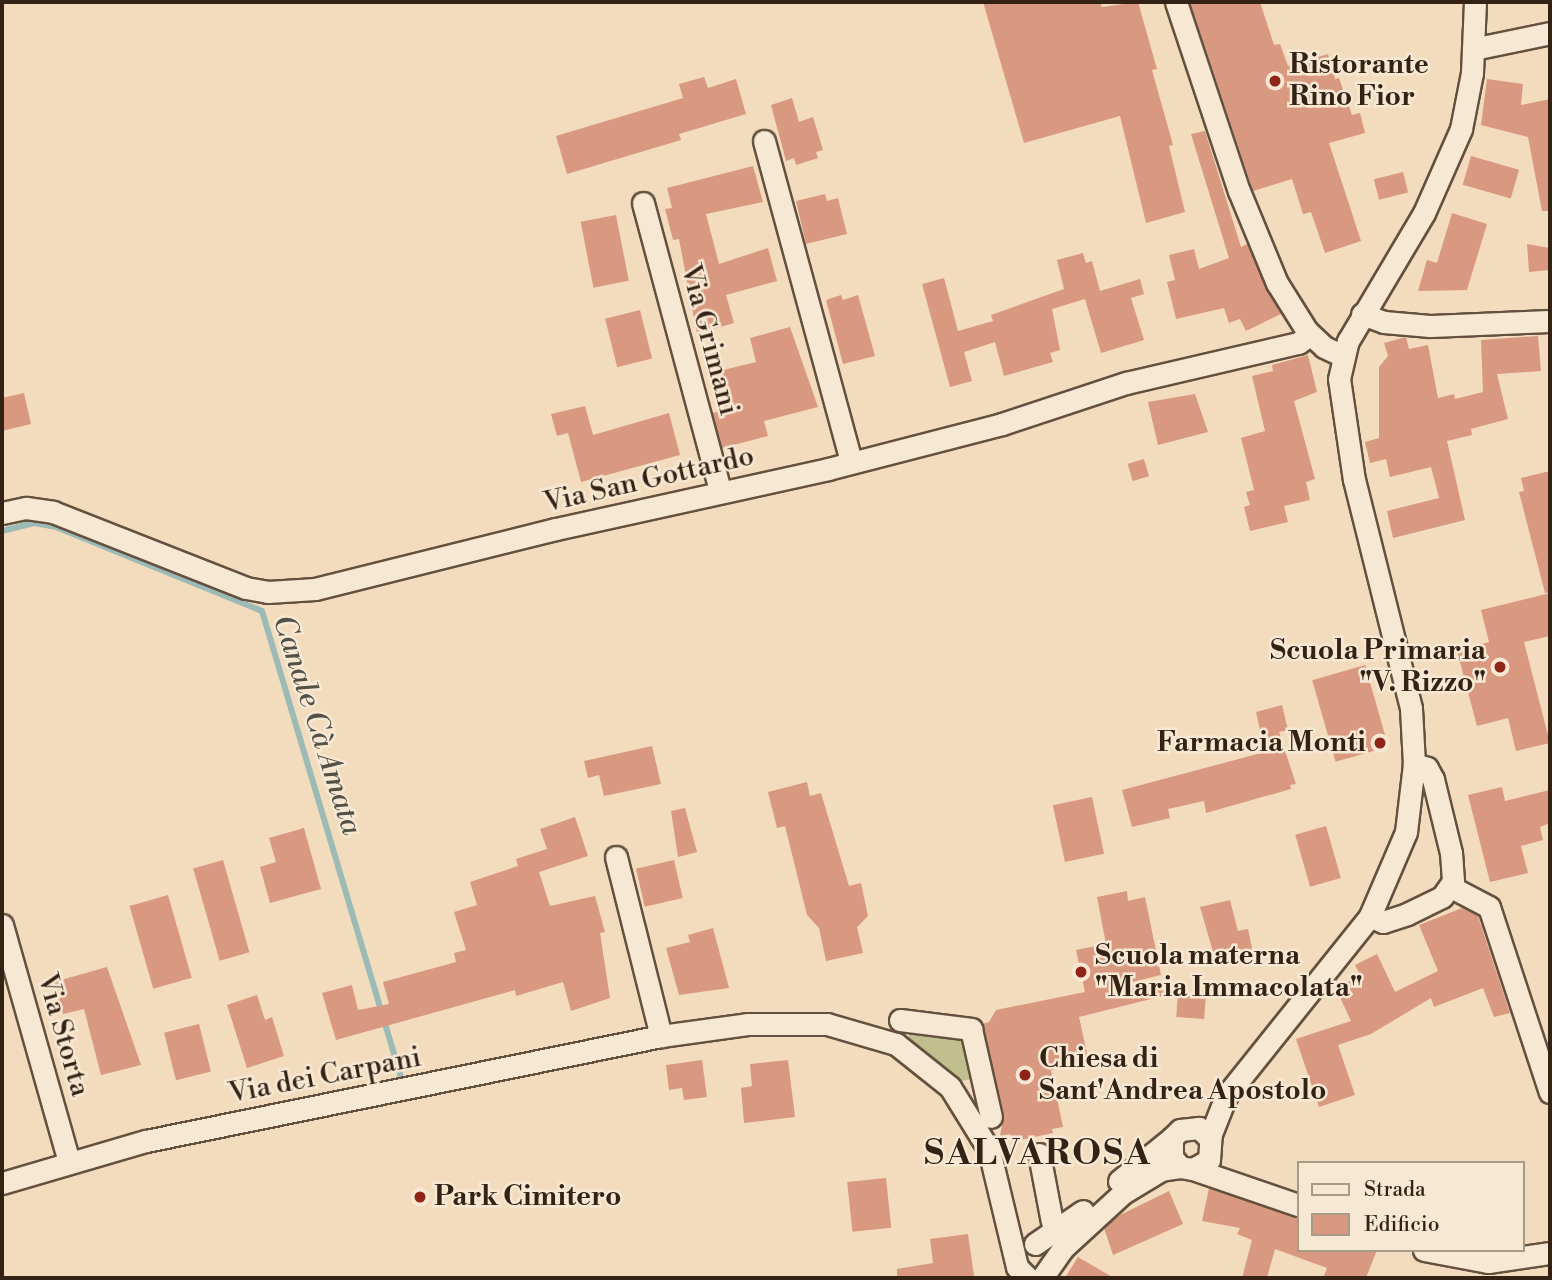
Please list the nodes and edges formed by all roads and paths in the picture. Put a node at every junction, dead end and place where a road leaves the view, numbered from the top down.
1 (1176, 2) edge
2 (1475, 2) edge
3 (1550, 33) edge
4 (1473, 49) junction
5 (764, 141) dead end
6 (643, 203) dead end
7 (1362, 314) junction
8 (1550, 321) edge
9 (1310, 335) junction
10 (1343, 356) junction
11 (851, 462) junction
12 (720, 491) junction
13 (2, 513) edge
14 (1414, 764) junction
15 (617, 858) dead end
16 (1451, 887) junction
17 (1370, 916) junction
18 (2, 925) edge
19 (900, 1020) dead end
20 (661, 1036) junction
21 (1550, 1092) edge
22 (1226, 1097) junction
23 (991, 1117) dead end
24 (1179, 1133) junction
25 (1211, 1141) junction
26 (1039, 1154) dead end
27 (69, 1162) junction
28 (1186, 1168) junction
29 (2, 1183) edge
30 (1253, 1188) junction
31 (1296, 1204) edge
32 (1052, 1222) dead end
33 (1435, 1252) edge
34 (1550, 1253) edge
35 (1033, 1267) edge

1 - 9 street
2 - 4 street
3 - 4 street
4 - 7 street
5 - 11 street
6 - 12 street, Via Grimani
7 - 8 street
7 - 10 street
9 - 10 street
9 - 11 street, Via San Gottardo
10 - 14 street
11 - 12 street, Via San Gottardo
12 - 13 street, Via San Gottardo
14 - 16 street
14 - 17 street
15 - 20 street
16 - 17 street
16 - 21 street
17 - 22 street
18 - 27 street, Via Storta
19 - 23 street
20 - 27 street, Via dei Carpani
20 - 35 street, Via dei Carpani
22 - 24 street
22 - 25 street
24 - 25 street
24 - 28 street
24 - 35 street
25 - 28 street
25 - 30 street
26 - 32 street
27 - 29 street, Via dei Carpani
28 - 30 street
28 - 35 street
30 - 31 street
33 - 34 street

